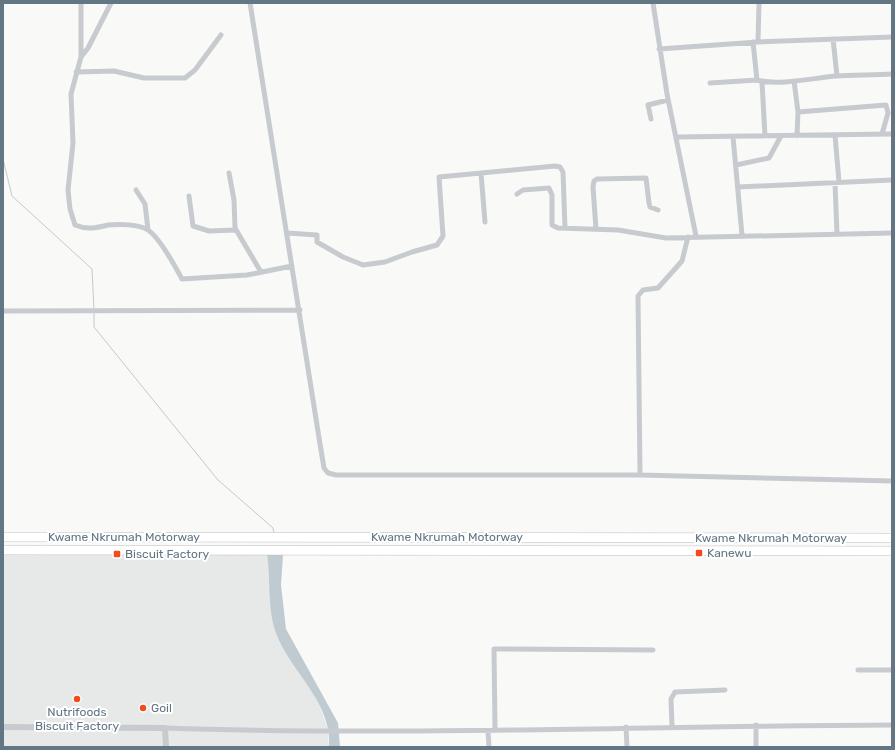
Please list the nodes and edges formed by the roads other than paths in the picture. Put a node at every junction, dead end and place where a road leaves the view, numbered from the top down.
1 (81, 3) edge
2 (111, 3) edge
3 (250, 3) edge
4 (653, 3) edge
5 (759, 3) edge
6 (221, 35) dead end
7 (892, 37) edge
8 (833, 39) junction
9 (756, 42) junction
10 (660, 49) junction
11 (81, 57) junction
12 (76, 72) junction
13 (892, 74) edge
14 (837, 76) junction
15 (757, 80) junction
16 (794, 81) junction
17 (762, 82) junction
18 (710, 83) dead end
19 (668, 100) junction
20 (798, 112) junction
21 (651, 119) dead end
22 (882, 134) junction
23 (892, 134) edge
24 (835, 135) junction
25 (765, 136) junction
26 (781, 136) junction
27 (797, 136) junction
28 (734, 137) junction
29 (677, 138) junction
30 (736, 165) junction
31 (229, 173) dead end
32 (481, 173) junction
33 (892, 180) edge
34 (837, 183) junction
35 (738, 186) junction
36 (136, 190) dead end
37 (516, 194) dead end
38 (189, 196) dead end
39 (658, 210) dead end
40 (485, 222) dead end
41 (566, 228) junction
42 (596, 228) junction
43 (148, 230) junction
44 (236, 230) junction
45 (287, 233) junction
46 (892, 233) edge
47 (837, 234) junction
48 (742, 235) junction
49 (696, 236) junction
50 (688, 237) junction
51 (292, 266) junction
52 (261, 272) junction
53 (3, 310) edge
54 (300, 310) junction
55 (640, 475) junction
56 (892, 481) edge
57 (3, 537) edge
58 (892, 538) edge
59 (3, 550) edge
60 (892, 551) edge
61 (653, 650) dead end
62 (858, 670) dead end
63 (892, 670) edge
64 (725, 690) dead end
65 (892, 725) edge
66 (3, 726) edge
67 (672, 726) junction
68 (756, 726) junction
69 (626, 727) junction
70 (165, 728) junction
71 (495, 730) junction
72 (488, 731) junction
73 (166, 746) edge
74 (489, 747) edge
75 (627, 747) edge
76 (756, 747) edge

1 - 11 street
2 - 11 street
3 - 45 street
4 - 10 street
5 - 9 street
6 - 12 street
7 - 8 street
8 - 9 street
8 - 14 street
9 - 10 street
9 - 15 street
10 - 19 street
11 - 12 street
12 - 43 street
13 - 14 street
14 - 16 street
15 - 17 street
15 - 18 street
16 - 17 street
16 - 20 street
17 - 25 street
19 - 21 street
19 - 29 street
20 - 22 street
20 - 27 street
22 - 23 street
22 - 24 street
24 - 27 street
24 - 34 street
25 - 26 street
25 - 28 street
26 - 27 street
26 - 30 street
28 - 29 street
28 - 30 street
29 - 49 street
30 - 35 street
31 - 44 street
32 - 40 street
32 - 41 street
32 - 45 street
33 - 34 street
34 - 35 street
34 - 47 street
35 - 48 street
36 - 43 street
37 - 41 street
38 - 44 street
39 - 42 street
41 - 42 street
42 - 50 street
43 - 52 street
44 - 52 street
45 - 51 street
46 - 47 street
47 - 48 street
48 - 49 street
49 - 50 street
50 - 55 street
51 - 52 street
51 - 54 street
53 - 54 street
54 - 55 street
55 - 56 street
57 - 58 highway, Kwame Nkrumah Motorway
59 - 60 highway, Kwame Nkrumah Motorway
61 - 71 street
62 - 63 street
64 - 67 street
65 - 68 street
66 - 70 street
67 - 68 street
67 - 69 street
68 - 76 street
69 - 71 street
69 - 75 street
70 - 72 street
70 - 73 street
71 - 72 street
72 - 74 street

